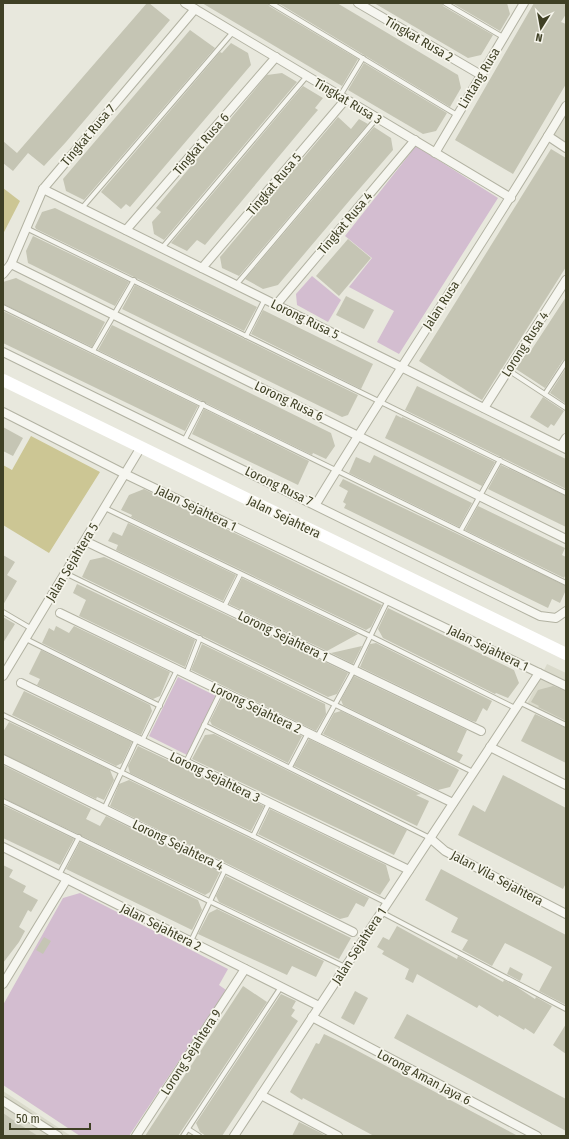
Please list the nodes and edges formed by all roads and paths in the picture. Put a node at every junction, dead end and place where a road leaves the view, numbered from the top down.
1 (185, 3) edge
2 (271, 3) edge
3 (358, 3) edge
4 (445, 3) edge
5 (524, 3) edge
6 (195, 9) junction
7 (233, 32) junction
8 (503, 37) junction
9 (276, 57) junction
10 (363, 58) junction
11 (481, 75) junction
12 (307, 76) junction
13 (343, 98) junction
14 (566, 106) edge
15 (457, 115) junction
16 (377, 118) junction
17 (548, 136) junction
18 (415, 140) junction
19 (566, 148) edge
20 (435, 153) junction
21 (43, 189) junction
22 (511, 198) junction
23 (82, 208) junction
24 (26, 228) junction
25 (126, 230) junction
26 (162, 248) junction
27 (11, 264) junction
28 (202, 268) junction
29 (3, 274) edge
30 (134, 280) junction
31 (566, 280) edge
32 (236, 285) junction
33 (265, 299) junction
34 (276, 305) junction
35 (3, 307) edge
36 (114, 315) junction
37 (246, 336) junction
38 (92, 351) junction
39 (3, 352) edge
40 (566, 362) edge
41 (401, 366) junction
42 (508, 370) junction
43 (3, 380) edge
44 (545, 394) junction
45 (379, 401) junction
46 (203, 404) junction
47 (484, 408) junction
48 (566, 408) edge
49 (3, 412) edge
50 (357, 436) junction
51 (566, 438) edge
52 (184, 441) junction
53 (141, 447) junction
54 (563, 448) edge
55 (500, 460) junction
56 (336, 470) junction
57 (125, 474) junction
58 (566, 493) edge
59 (480, 496) junction
60 (316, 504) junction
61 (104, 508) junction
62 (461, 530) junction
63 (566, 539) edge
64 (85, 541) junction
65 (65, 573) junction
66 (240, 574) junction
67 (566, 583) edge
68 (388, 600) junction
69 (224, 607) junction
70 (566, 611) edge
71 (3, 612) edge
72 (60, 613) dead end
73 (32, 629) junction
74 (370, 636) junction
75 (200, 638) junction
76 (26, 639) junction
77 (565, 652) edge
78 (177, 670) junction
79 (354, 670) junction
80 (539, 673) junction
81 (186, 674) junction
82 (3, 676) edge
83 (22, 683) dead end
84 (566, 686) edge
85 (221, 691) junction
86 (335, 704) junction
87 (517, 705) junction
88 (160, 706) junction
89 (3, 715) edge
90 (566, 724) edge
91 (204, 726) junction
92 (481, 731) dead end
93 (308, 733) junction
94 (316, 738) junction
95 (140, 740) junction
96 (490, 747) junction
97 (3, 759) edge
98 (186, 762) junction
99 (290, 767) junction
100 (121, 772) junction
101 (473, 772) junction
102 (566, 785) edge
103 (3, 801) edge
104 (269, 802) junction
105 (453, 803) junction
106 (104, 809) junction
107 (254, 836) junction
108 (79, 837) junction
109 (430, 838) junction
110 (3, 847) edge
111 (226, 868) junction
112 (409, 870) junction
113 (59, 875) junction
114 (67, 880) junction
115 (210, 901) junction
116 (387, 903) junction
117 (381, 912) junction
118 (566, 914) edge
119 (353, 932) dead end
120 (190, 941) junction
121 (345, 967) junction
122 (246, 969) junction
123 (3, 984) edge
124 (281, 987) junction
125 (319, 1006) junction
126 (566, 1010) edge
127 (312, 1017) junction
128 (261, 1095) junction
129 (3, 1101) edge
130 (188, 1129) junction
131 (58, 1136) edge
132 (136, 1136) edge
133 (183, 1136) edge
134 (199, 1136) edge
135 (234, 1136) edge
136 (338, 1136) edge
137 (537, 1136) edge

1 - 6 street, Tingkat Rusa 3
2 - 10 lane
3 - 11 street, Tingkat Rusa 2
4 - 8 lane
5 - 8 street, Lintang Rusa
6 - 7 street, Tingkat Rusa 3
6 - 21 street, Tingkat Rusa 7
7 - 9 street, Tingkat Rusa 3
7 - 23 lane
8 - 11 street, Lintang Rusa
9 - 12 street, Tingkat Rusa 3
9 - 25 street, Tingkat Rusa 6
10 - 13 lane
10 - 15 lane
11 - 15 street, Lintang Rusa
12 - 13 street, Tingkat Rusa 3
12 - 26 lane
13 - 16 street, Tingkat Rusa 3
13 - 28 street, Tingkat Rusa 5
14 - 17 street, Jalan Rusa
15 - 20 street, Lintang Rusa
16 - 18 street, Tingkat Rusa 3
16 - 32 lane
17 - 19 street
17 - 22 street, Jalan Rusa
18 - 20 street, Tingkat Rusa 3
18 - 34 street, Tingkat Rusa 4
20 - 22 street, Tingkat Rusa 3
21 - 23 street, Lorong Rusa 5
21 - 24 street, Tingkat Rusa 7
22 - 41 street, Jalan Rusa
23 - 25 street, Lorong Rusa 5
24 - 27 street, Tingkat Rusa 7
24 - 30 lane
25 - 26 street, Lorong Rusa 5
26 - 28 street, Lorong Rusa 5
27 - 29 street, Tingkat Rusa 7
27 - 36 street, Lorong Rusa 6
28 - 32 street, Lorong Rusa 5
30 - 36 lane
30 - 37 lane
31 - 42 street, Lorong Rusa 4
32 - 33 street, Lorong Rusa 5
33 - 34 street, Lorong Rusa 5
33 - 37 lane
34 - 41 street, Lorong Rusa 5
35 - 38 lane
36 - 38 lane
36 - 50 street, Lorong Rusa 6
37 - 45 lane
38 - 46 lane
39 - 52 street, Lorong Rusa 7
40 - 44 lane
41 - 45 street, Jalan Rusa
41 - 47 street, Lorong Rusa 5
42 - 44 lane
42 - 47 street, Lorong Rusa 4
43 - 53 main road, Jalan Sejahtera
44 - 48 lane
45 - 50 street, Jalan Rusa
45 - 55 lane
46 - 52 lane
46 - 56 lane
47 - 54 street, Lorong Rusa 5
49 - 57 street, Jalan Sejahtera 1
50 - 56 street, Jalan Rusa
50 - 59 street, Lorong Rusa 6
51 - 54 street
52 - 60 street, Lorong Rusa 7
53 - 57 street, Jalan Sejahtera 5
53 - 77 main road, Jalan Sejahtera
55 - 58 lane
55 - 59 lane
56 - 60 street, Jalan Rusa
56 - 62 lane
57 - 61 street, Jalan Sejahtera 5
57 - 68 street, Jalan Sejahtera 1
59 - 62 lane
59 - 63 street, Lorong Rusa 6
60 - 70 street, Lorong Rusa 7
61 - 64 street, Jalan Sejahtera 5
61 - 66 lane
62 - 67 lane
64 - 65 street, Jalan Sejahtera 5
64 - 69 street, Lorong Sejahtera 1
65 - 73 street, Jalan Sejahtera 5
65 - 75 lane
66 - 69 lane
66 - 74 lane
68 - 74 lane
68 - 80 street, Jalan Sejahtera 1
69 - 79 street, Lorong Sejahtera 1
71 - 73 lane
72 - 78 street, Lorong Sejahtera 2
73 - 76 street, Jalan Sejahtera 5
74 - 79 lane
74 - 87 lane
75 - 81 lane
75 - 86 lane
76 - 82 street, Jalan Sejahtera 5
76 - 88 lane
78 - 81 street, Lorong Sejahtera 2
78 - 88 lane
79 - 86 lane
79 - 92 street, Lorong Sejahtera 1
80 - 84 street
80 - 87 street, Jalan Sejahtera 1
81 - 85 street, Lorong Sejahtera 2
83 - 95 street, Lorong Sejahtera 3
85 - 91 lane
85 - 93 street, Lorong Sejahtera 2
86 - 94 lane
86 - 101 lane
87 - 90 lane
87 - 96 street, Jalan Sejahtera 1
88 - 95 lane
89 - 100 lane
91 - 98 lane
91 - 99 lane
93 - 94 street, Lorong Sejahtera 2
93 - 99 lane
94 - 105 street, Lorong Sejahtera 2
95 - 98 street, Lorong Sejahtera 3
95 - 100 lane
96 - 101 street, Jalan Sejahtera 1
96 - 102 street
97 - 106 street, Lorong Sejahtera 4
98 - 104 street, Lorong Sejahtera 3
99 - 109 lane
100 - 106 lane
100 - 107 lane
101 - 105 street, Jalan Sejahtera 1
103 - 108 lane
104 - 107 lane
104 - 112 street, Lorong Sejahtera 3
105 - 109 street, Jalan Sejahtera 1
106 - 111 street, Lorong Sejahtera 4
107 - 116 lane
108 - 113 lane
108 - 115 lane
109 - 112 street, Jalan Sejahtera 1
109 - 118 street, Jalan Vila Sejahtera
110 - 113 street, Jalan Sejahtera 2
111 - 115 lane
111 - 119 street, Lorong Sejahtera 4
112 - 116 street, Jalan Sejahtera 1
113 - 114 street, Jalan Sejahtera 2
114 - 120 street, Jalan Sejahtera 2
114 - 123 street
115 - 120 lane
115 - 121 lane
116 - 117 street, Jalan Sejahtera 1
117 - 121 street, Jalan Sejahtera 1
117 - 126 lane
120 - 122 street, Jalan Sejahtera 2
121 - 125 street, Jalan Sejahtera 1
122 - 124 street, Jalan Sejahtera 2
122 - 132 street, Lorong Sejahtera 9
124 - 125 street, Jalan Sejahtera 2
124 - 130 lane
125 - 127 street, Jalan Sejahtera 1
127 - 128 street, Jalan Sejahtera 1
127 - 137 street, Lorong Aman Jaya 6
128 - 135 street, Jalan Sejahtera 1
128 - 136 street
129 - 131 street
130 - 133 lane
130 - 134 lane

